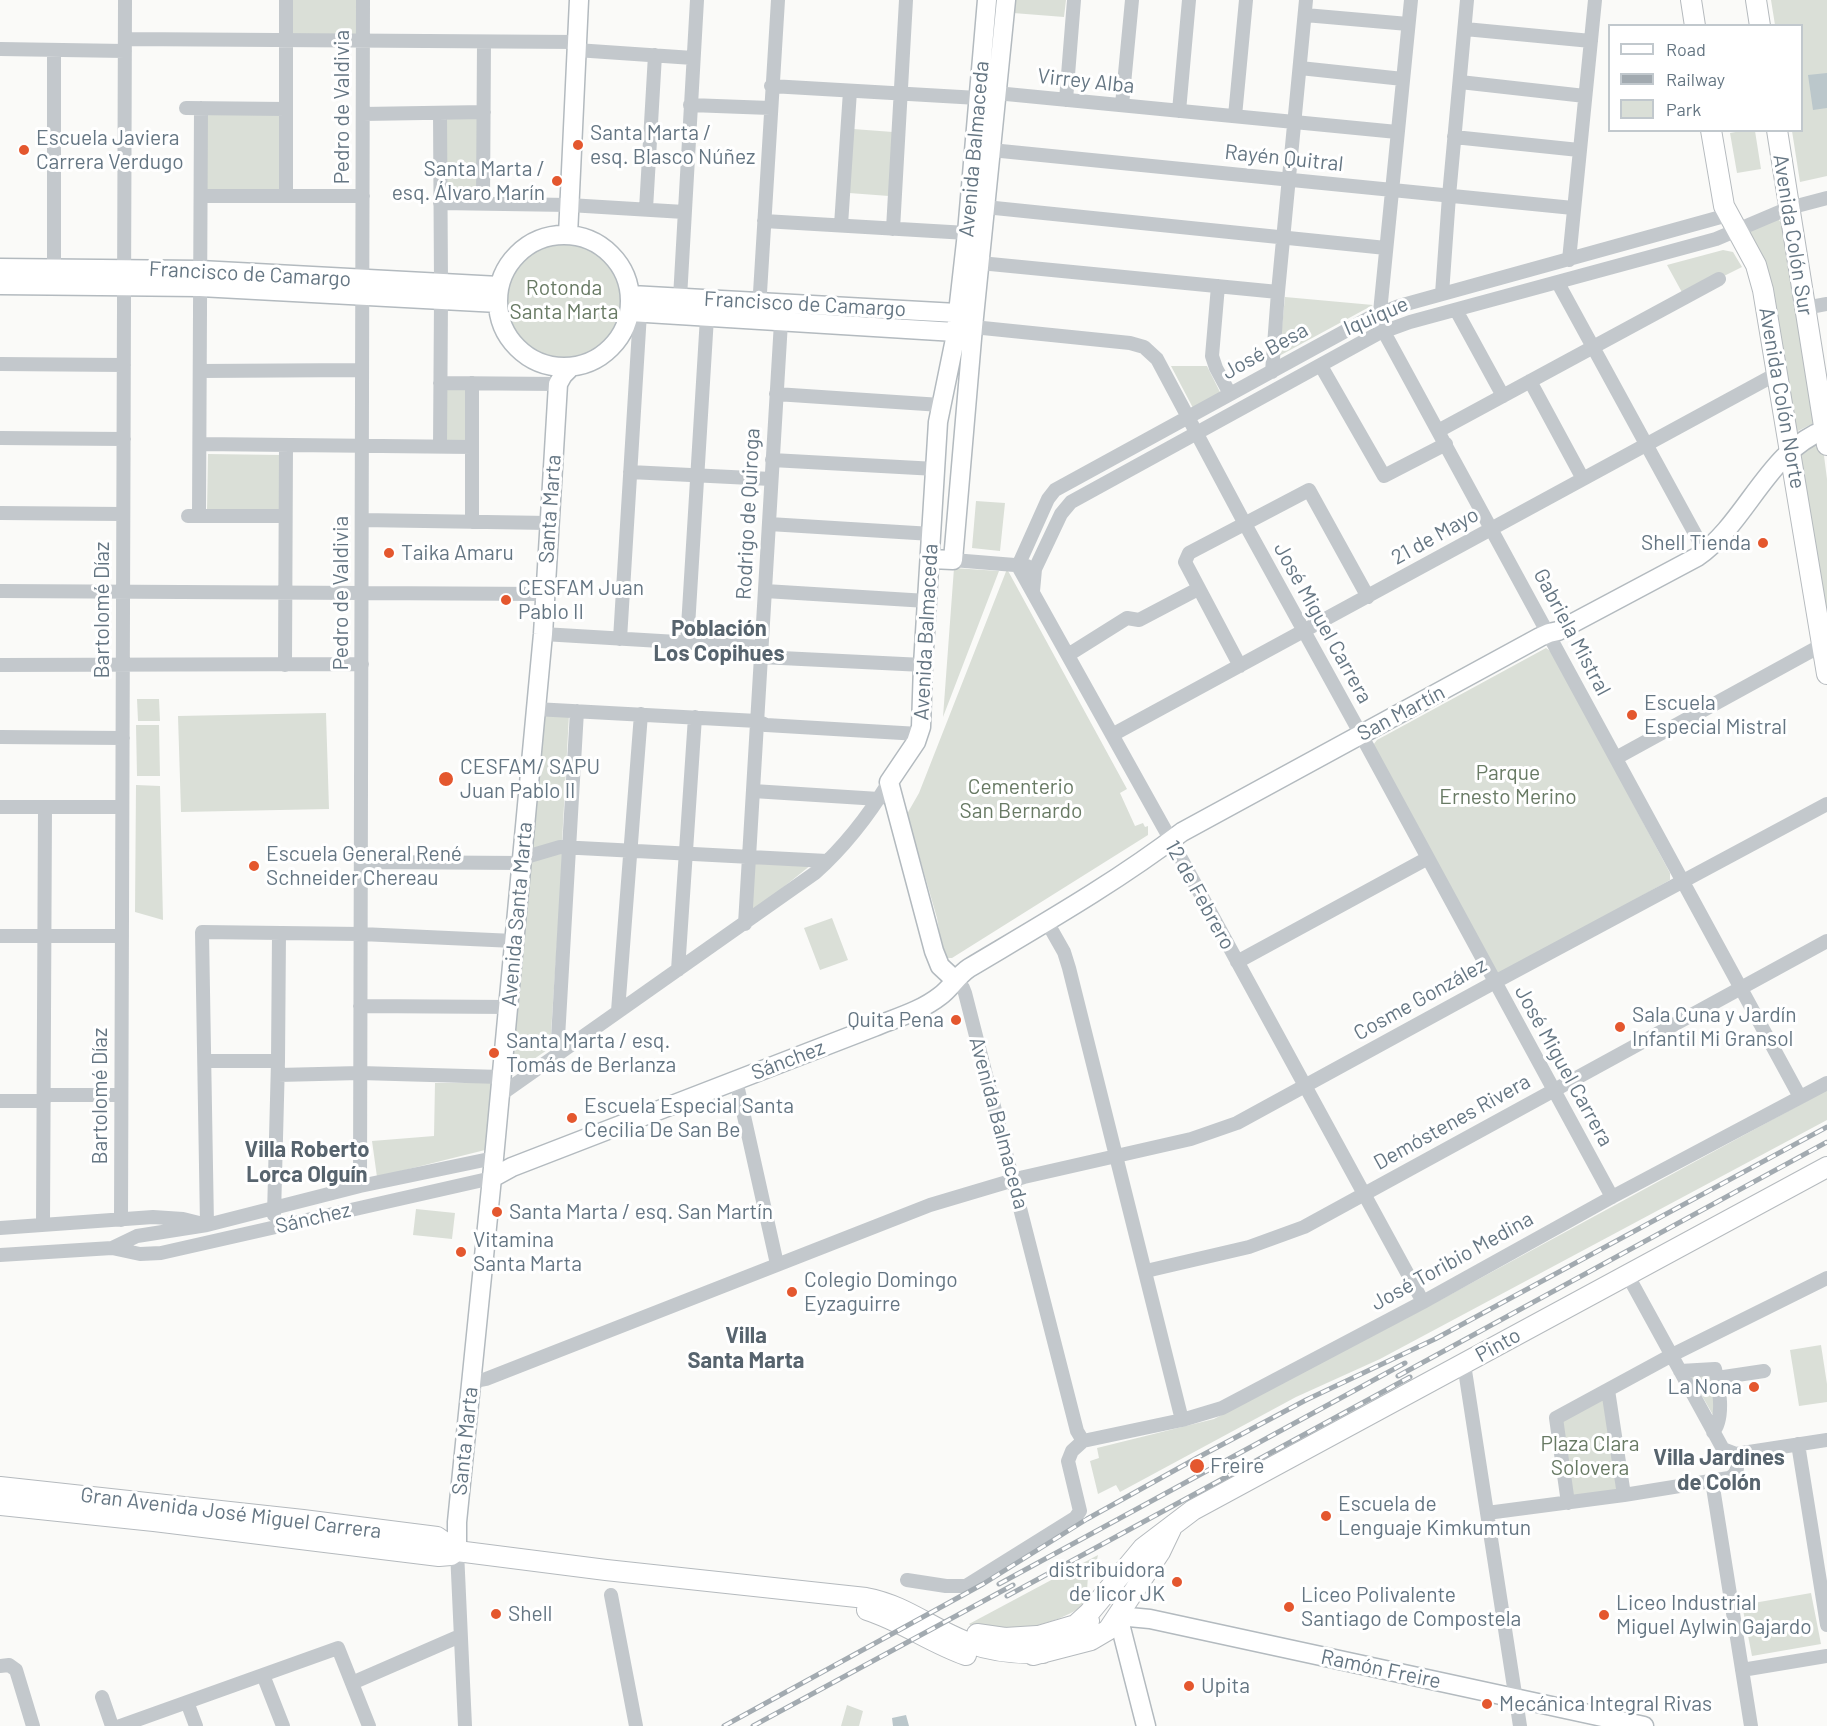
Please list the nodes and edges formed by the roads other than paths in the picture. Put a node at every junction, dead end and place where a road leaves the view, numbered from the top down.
1 (125, 0) edge
2 (286, 0) edge
3 (363, 0) edge
4 (579, 0) edge
5 (697, 0) edge
6 (778, 0) edge
7 (906, 0) edge
8 (987, 0) edge
9 (1006, 0) edge
10 (1074, 0) edge
11 (1132, 0) edge
12 (1189, 0) edge
13 (1246, 0) edge
14 (1306, 0) edge
15 (1410, 0) edge
16 (1467, 0) edge
17 (1595, 0) edge
18 (1691, 0) edge
19 (1756, 0) edge
20 (1305, 15) junction
21 (1408, 24) junction
22 (1695, 24) edge
23 (1760, 24) edge
24 (1465, 29) junction
25 (286, 40) junction
26 (363, 41) junction
27 (484, 42) junction
28 (1591, 42) junction
29 (125, 45) junction
30 (577, 46) junction
31 (0, 50) edge
32 (54, 50) junction
33 (655, 55) junction
34 (693, 58) junction
35 (1300, 68) junction
36 (1403, 79) junction
37 (1460, 82) junction
38 (771, 87) junction
39 (849, 91) junction
40 (996, 93) junction
41 (901, 94) junction
42 (1585, 96) junction
43 (978, 98) junction
44 (1066, 100) junction
45 (690, 105) junction
46 (1122, 105) junction
47 (186, 108) dead end
48 (201, 108) junction
49 (770, 108) junction
50 (286, 109) junction
51 (1179, 111) junction
52 (484, 112) junction
53 (440, 113) junction
54 (363, 114) junction
55 (1235, 116) junction
56 (1294, 122) junction
57 (1397, 132) junction
58 (1711, 132) edge
59 (1777, 132) edge
60 (1454, 137) junction
61 (991, 150) junction
62 (1579, 150) junction
63 (1289, 180) junction
64 (1392, 190) junction
65 (1449, 195) junction
66 (201, 196) junction
67 (286, 196) junction
68 (363, 196) junction
69 (1827, 198) edge
70 (440, 203) junction
71 (483, 203) junction
72 (569, 205) junction
73 (985, 207) junction
74 (1573, 208) junction
75 (1789, 208) junction
76 (646, 209) junction
77 (684, 212) junction
78 (764, 221) junction
79 (1732, 223) junction
80 (841, 225) junction
81 (893, 229) junction
82 (967, 233) junction
83 (568, 234) junction
84 (1283, 237) junction
85 (1386, 248) junction
86 (1569, 260) junction
87 (980, 263) junction
88 (0, 268) edge
89 (54, 268) junction
90 (124, 277) junction
91 (200, 278) junction
92 (1719, 279) dead end
93 (1558, 283) junction
94 (0, 285) edge
95 (1218, 286) junction
96 (363, 287) junction
97 (441, 291) junction
98 (1278, 292) junction
99 (1443, 294) junction
100 (499, 295) junction
101 (680, 298) junction
102 (760, 302) junction
103 (1827, 304) edge
104 (633, 307) junction
105 (1805, 308) junction
106 (1456, 310) junction
107 (957, 313) junction
108 (1380, 313) junction
109 (707, 317) junction
110 (758, 320) junction
111 (780, 322) junction
112 (974, 327) junction
113 (955, 332) junction
114 (1384, 332) junction
115 (1594, 347) junction
116 (0, 364) edge
117 (124, 364) junction
118 (550, 366) junction
119 (1321, 366) junction
120 (572, 368) junction
121 (362, 370) junction
122 (200, 371) junction
123 (1272, 372) junction
124 (1778, 373) junction
125 (1530, 381) junction
126 (440, 383) junction
127 (472, 383) junction
128 (558, 384) junction
129 (776, 394) junction
130 (1230, 394) junction
131 (1503, 396) junction
132 (941, 405) junction
133 (1188, 417) junction
134 (1438, 430) junction
135 (1197, 434) junction
136 (1826, 435) edge
137 (0, 438) edge
138 (124, 439) junction
139 (200, 444) junction
140 (1446, 444) junction
141 (286, 445) junction
142 (1647, 445) junction
143 (362, 446) junction
144 (440, 446) junction
145 (472, 447) junction
146 (1791, 450) junction
147 (772, 460) junction
148 (936, 469) junction
149 (630, 472) junction
150 (697, 475) junction
151 (771, 479) junction
152 (1583, 479) junction
153 (0, 513) edge
154 (123, 514) junction
155 (285, 516) junction
156 (362, 520) junction
157 (472, 522) junction
158 (549, 523) junction
159 (769, 524) junction
160 (1245, 524) junction
161 (1492, 529) junction
162 (932, 534) junction
163 (1705, 552) junction
164 (930, 559) junction
165 (953, 560) junction
166 (1037, 564) junction
167 (1018, 566) junction
168 (1198, 589) junction
169 (0, 591) edge
170 (765, 591) junction
171 (1033, 591) junction
172 (123, 592) junction
173 (285, 592) junction
174 (362, 593) junction
175 (545, 594) junction
176 (1368, 597) junction
177 (927, 601) junction
178 (1304, 631) junction
179 (1549, 633) junction
180 (543, 634) junction
181 (620, 639) junction
182 (687, 643) junction
183 (1822, 645) junction
184 (761, 652) junction
185 (1068, 655) junction
186 (362, 664) junction
187 (0, 665) edge
188 (123, 665) junction
189 (285, 665) junction
190 (923, 665) junction
191 (1240, 666) junction
192 (1827, 674) edge
193 (535, 709) junction
194 (577, 711) junction
195 (641, 714) junction
196 (695, 717) junction
197 (757, 720) junction
198 (919, 734) junction
199 (1361, 734) junction
200 (1112, 735) junction
201 (0, 737) edge
202 (123, 738) junction
203 (1616, 758) junction
204 (889, 782) junction
205 (753, 791) junction
206 (879, 799) junction
207 (1827, 804) edge
208 (0, 807) edge
209 (45, 807) junction
210 (122, 807) junction
211 (1171, 841) junction
212 (568, 847) junction
213 (631, 851) junction
214 (686, 854) junction
215 (749, 857) junction
216 (1428, 858) junction
217 (827, 861) junction
218 (361, 862) junction
219 (522, 863) junction
220 (1684, 882) junction
221 (1047, 922) junction
222 (745, 924) junction
223 (279, 933) junction
224 (361, 934) junction
225 (0, 936) edge
226 (44, 936) junction
227 (122, 936) junction
228 (514, 941) junction
229 (1827, 941) edge
230 (1238, 962) junction
231 (678, 970) junction
232 (955, 980) junction
233 (1495, 982) junction
234 (1741, 988) junction
235 (360, 1006) junction
236 (508, 1007) junction
237 (618, 1011) junction
238 (557, 1055) junction
239 (204, 1061) junction
240 (278, 1068) junction
241 (360, 1073) junction
242 (501, 1077) junction
243 (736, 1080) junction
244 (1827, 1083) edge
245 (1305, 1087) junction
246 (1554, 1090) junction
247 (121, 1095) junction
248 (500, 1095) junction
249 (1800, 1097) junction
250 (44, 1098) junction
251 (0, 1101) edge
252 (1117, 1155) junction
253 (494, 1158) junction
254 (512, 1167) junction
255 (1827, 1167) edge
256 (492, 1178) junction
257 (1818, 1178) edge
258 (1014, 1179) junction
259 (360, 1186) junction
260 (1364, 1194) junction
261 (1612, 1197) junction
262 (273, 1208) junction
263 (121, 1220) junction
264 (43, 1225) junction
265 (207, 1225) junction
266 (275, 1226) junction
267 (0, 1228) edge
268 (112, 1248) junction
269 (0, 1255) edge
270 (777, 1264) junction
271 (1146, 1271) junction
272 (1627, 1274) junction
273 (1827, 1278) edge
274 (1424, 1302) junction
275 (1672, 1355) junction
276 (1464, 1364) junction
277 (1680, 1371) junction
278 (1764, 1371) dead end
279 (1717, 1378) junction
280 (471, 1382) junction
281 (1608, 1390) junction
282 (1182, 1420) junction
283 (1713, 1432) junction
284 (1083, 1440) junction
285 (1827, 1440) edge
286 (1798, 1444) junction
287 (1731, 1453) junction
288 (1712, 1482) junction
289 (0, 1487) edge
290 (1624, 1496) junction
291 (1568, 1503) junction
292 (0, 1504) edge
293 (1487, 1513) junction
294 (1172, 1527) junction
295 (457, 1551) junction
296 (907, 1580) dead end
297 (802, 1590) junction
298 (611, 1595) dead end
299 (1118, 1616) junction
300 (1077, 1623) junction
301 (1827, 1625) edge
302 (460, 1636) junction
303 (1040, 1644) junction
304 (1827, 1656) edge
305 (6, 1666) edge
306 (1742, 1670) junction
307 (263, 1675) junction
308 (352, 1683) junction
309 (102, 1697) dead end
310 (1515, 1698) junction
311 (187, 1702) junction
312 (1638, 1725) edge
313 (33, 1726) edge
314 (112, 1726) edge
315 (120, 1726) edge
316 (196, 1726) edge
317 (283, 1726) edge
318 (369, 1726) edge
319 (465, 1726) edge
320 (636, 1726) edge
321 (1146, 1726) edge
322 (1520, 1726) edge
323 (1751, 1726) edge

1 - 29 street, Bartolomé Díaz
2 - 25 street
3 - 26 street, Pedro de Valdivia
4 - 30 street
5 - 34 street
6 - 38 street
7 - 41 street
8 - 43 street, Avenida Balmaceda
9 - 40 street, Avenida Balmaceda
10 - 44 street
11 - 46 street
12 - 51 street
13 - 55 street
14 - 20 street
15 - 21 street, Gabriela Mistral
16 - 24 street
17 - 28 street
18 - 22 main road
19 - 23 main road
20 - 21 street
20 - 35 street
21 - 36 street, Gabriela Mistral
24 - 28 street
24 - 37 street
25 - 26 street
25 - 29 street
25 - 50 street
26 - 27 street
26 - 54 street, Pedro de Valdivia
27 - 30 street
27 - 52 street
28 - 42 street
29 - 32 street
29 - 90 street, Bartolomé Díaz
30 - 33 street
30 - 72 street
31 - 32 street
32 - 89 street
33 - 34 street
33 - 76 street
34 - 45 street
35 - 36 street
35 - 56 street
36 - 57 street, Gabriela Mistral
37 - 42 street
37 - 60 street
38 - 39 street, Virrey Alba
38 - 49 street
39 - 41 street, Virrey Alba
39 - 80 street
40 - 43 street, Virrey Alba
40 - 44 street, Virrey Alba
40 - 61 street, Avenida Balmaceda
41 - 43 street, Virrey Alba
41 - 81 street
42 - 62 street
43 - 82 street, Avenida Balmaceda
44 - 46 street, Virrey Alba
45 - 49 street
45 - 77 street
46 - 51 street, Virrey Alba
47 - 48 street
48 - 50 street
48 - 66 street
49 - 78 street
50 - 67 street
51 - 55 street, Virrey Alba
52 - 53 street
52 - 71 street
53 - 54 street
53 - 70 street
54 - 68 street, Pedro de Valdivia
55 - 56 street, Virrey Alba
56 - 57 street, Virrey Alba
56 - 63 street
57 - 64 street, Gabriela Mistral
58 - 79 main road, Avenida Colón Norte
59 - 75 main road, Avenida Colón Sur
60 - 62 street
60 - 65 street
61 - 63 street, Rayén Quitral
61 - 73 street, Avenida Balmaceda
62 - 74 street
63 - 64 street, Rayén Quitral
63 - 84 street
64 - 65 street, Rayén Quitral
64 - 85 street, Gabriela Mistral
65 - 74 street, Rayén Quitral
65 - 99 street
66 - 67 street
66 - 91 street
67 - 68 street
68 - 96 street, Pedro de Valdivia
69 - 75 street
70 - 71 street
70 - 97 street
71 - 72 street
72 - 76 street
72 - 83 street
73 - 84 street
73 - 87 street, Avenida Balmaceda
74 - 86 street
75 - 79 street, Iquique
75 - 105 main road, Avenida Colón Sur
76 - 77 street
77 - 101 street
78 - 80 street
78 - 102 street
79 - 86 street, José Besa
79 - 93 street, Iquique
79 - 124 main road, Avenida Colón Norte
80 - 81 street
81 - 82 street
82 - 107 street, Avenida Balmaceda
83 - 100 street
83 - 104 street
84 - 85 street
84 - 98 street
85 - 108 street, Gabriela Mistral
86 - 99 street, José Besa
87 - 95 street
87 - 112 street, Avenida Balmaceda
88 - 89 street, Francisco de Camargo
89 - 90 street, Francisco de Camargo
90 - 91 street, Francisco de Camargo
90 - 94 street, Francisco de Camargo
90 - 117 street, Bartolomé Díaz
91 - 96 street, Francisco de Camargo
91 - 122 street
92 - 115 street
93 - 106 street, Iquique
93 - 115 street
95 - 98 street
95 - 130 street
96 - 97 street, Francisco de Camargo
96 - 121 street, Pedro de Valdivia
97 - 100 street, Francisco de Camargo
97 - 126 street
98 - 123 street
99 - 108 street, José Besa
100 - 118 street
101 - 102 street, Francisco de Camargo
101 - 104 street, Francisco de Camargo
102 - 107 street, Francisco de Camargo
102 - 110 street
103 - 105 street
104 - 109 street, Francisco de Camargo
104 - 120 street
104 - 149 street
105 - 136 main road, Avenida Colón Sur
106 - 114 street, Iquique
106 - 131 street
107 - 112 street
107 - 113 street, Avenida Balmaceda
108 - 114 street, Gabriela Mistral
108 - 123 street, José Besa
109 - 110 street, Francisco de Camargo
109 - 150 street
110 - 111 street, Francisco de Camargo
111 - 113 street, Francisco de Camargo
111 - 129 street, Rodrigo de Quiroga
112 - 113 street, Francisco de Camargo
112 - 133 street, Francisco de Camargo
112 - 165 street, Avenida Balmaceda
113 - 132 street, Avenida Balmaceda
114 - 119 street, Iquique
114 - 134 street, Gabriela Mistral
115 - 125 street
115 - 142 street
116 - 117 street
117 - 138 street, Bartolomé Díaz
118 - 120 street
118 - 128 street, Santa Marta
119 - 135 street, Iquique
119 - 140 street
120 - 128 street
121 - 122 street
121 - 143 street, Pedro de Valdivia
122 - 139 street
123 - 130 street, José Besa
124 - 142 street, 21 de Mayo
124 - 146 main road, Avenida Colón Norte
125 - 131 street
125 - 152 street
126 - 127 street
126 - 144 street
127 - 128 street
127 - 145 street
128 - 158 street, Santa Marta
129 - 132 street
129 - 147 street, Rodrigo de Quiroga
130 - 133 street, José Besa
131 - 134 street
132 - 148 street, Avenida Balmaceda
133 - 135 street, José Miguel Carrera
133 - 167 street, José Besa
134 - 140 street, Gabriela Mistral
135 - 160 street, José Miguel Carrera
135 - 166 street, Iquique
136 - 146 street, San Martín
137 - 138 street
138 - 154 street, Bartolomé Díaz
139 - 141 street
139 - 155 street
140 - 161 street, Gabriela Mistral
141 - 143 street
141 - 155 street
142 - 152 street, 21 de Mayo
142 - 163 street
143 - 144 street
143 - 156 street, Pedro de Valdivia
144 - 145 street
145 - 157 street
146 - 163 street, San Martín
146 - 183 main road, Avenida Colón Norte
147 - 148 street
147 - 151 street, Rodrigo de Quiroga
148 - 162 street, Avenida Balmaceda
149 - 150 street
149 - 181 street
150 - 151 street
150 - 182 street
151 - 159 street, Rodrigo de Quiroga
152 - 161 street, 21 de Mayo
153 - 154 street
154 - 172 street, Bartolomé Díaz
155 - 173 street
156 - 157 street
156 - 174 street, Pedro de Valdivia
157 - 158 street
158 - 175 street, Santa Marta
159 - 162 street
159 - 170 street, Rodrigo de Quiroga
160 - 168 street
160 - 176 street
160 - 178 street, José Miguel Carrera
161 - 176 street, 21 de Mayo
161 - 179 street, Gabriela Mistral
162 - 164 street, Avenida Balmaceda
163 - 179 street, San Martín
164 - 165 street
164 - 177 street, Avenida Balmaceda
165 - 167 street
166 - 167 street
166 - 171 street, Iquique
167 - 171 street, 12 de Febrero
168 - 185 street
168 - 191 street
169 - 172 street
170 - 177 street
170 - 184 street, Rodrigo de Quiroga
171 - 185 street, 12 de Febrero
172 - 173 street
172 - 188 street, Bartolomé Díaz
173 - 174 street
173 - 189 street
174 - 175 street
174 - 186 street, Pedro de Valdivia
175 - 180 street, Santa Marta
176 - 178 street, 21 de Mayo
177 - 190 street, Avenida Balmaceda
178 - 191 street, 21 de Mayo
178 - 199 street, José Miguel Carrera
179 - 199 street, San Martín
179 - 203 street, Gabriela Mistral
180 - 181 street
180 - 193 street, Avenida Santa Marta
181 - 182 street
182 - 184 street
183 - 192 main road, Avenida Colón Norte
183 - 203 street
184 - 190 street
184 - 197 street, Rodrigo de Quiroga
185 - 200 street, 12 de Febrero
186 - 189 street
186 - 218 street, Pedro de Valdivia
187 - 188 street
188 - 189 street
188 - 202 street, Bartolomé Díaz
190 - 198 street, Avenida Balmaceda
191 - 200 street, 21 de Mayo
193 - 194 street
193 - 219 street, Avenida Santa Marta
194 - 195 street
194 - 212 street
195 - 196 street
195 - 213 street
196 - 197 street
196 - 214 street
197 - 198 street
197 - 205 street, Rodrigo de Quiroga
198 - 204 street, Avenida Balmaceda
199 - 211 street, San Martín
199 - 216 street, José Miguel Carrera
200 - 211 street, 12 de Febrero
201 - 202 street
202 - 210 street, Bartolomé Díaz
203 - 220 street, Gabriela Mistral
204 - 206 street
204 - 232 street, Avenida Balmaceda
205 - 206 street
205 - 215 street, Rodrigo de Quiroga
206 - 217 street
207 - 220 street, Cosme González
208 - 209 street
209 - 210 street
209 - 226 street
210 - 227 street, Bartolomé Díaz
211 - 221 street, San Martín
211 - 230 street, 12 de Febrero
212 - 213 street
212 - 219 street
212 - 238 street
213 - 214 street
213 - 237 street
214 - 215 street
214 - 231 street
215 - 217 street
215 - 222 street, Rodrigo de Quiroga
216 - 230 street
216 - 233 street, José Miguel Carrera
217 - 222 street
218 - 219 street
218 - 224 street, Pedro de Valdivia
219 - 228 street, Avenida Santa Marta
220 - 233 street, Cosme González
220 - 234 street, Gabriela Mistral
221 - 232 street, San Martín
221 - 252 street
222 - 231 street
223 - 224 street
223 - 239 street
223 - 240 street
224 - 228 street
224 - 235 street, Pedro de Valdivia
225 - 226 street
226 - 227 street
226 - 250 street
227 - 247 street, Bartolomé Díaz
228 - 236 street, Avenida Santa Marta
229 - 234 street, Demóstenes Rivera
230 - 245 street, 12 de Febrero
231 - 237 street
232 - 243 street, Sánchez
232 - 258 street, Avenida Balmaceda
233 - 245 street, Cosme González
233 - 246 street, José Miguel Carrera
234 - 246 street, Demóstenes Rivera
234 - 249 street, Gabriela Mistral
235 - 236 street
235 - 241 street, Pedro de Valdivia
236 - 242 street, Avenida Santa Marta
237 - 238 street
238 - 248 street
239 - 240 street
239 - 265 street
240 - 241 street
240 - 262 street
241 - 242 street
241 - 259 street, Pedro de Valdivia
242 - 248 street, Avenida Santa Marta
243 - 254 street, Sánchez
243 - 270 street
244 - 249 street, José Toribio Medina
245 - 252 street, Cosme González
245 - 260 street, 12 de Febrero
246 - 260 street, Demóstenes Rivera
246 - 261 street, José Miguel Carrera
247 - 250 street
247 - 263 street, Bartolomé Díaz
248 - 253 street, Avenida Santa Marta
249 - 261 street, José Toribio Medina
250 - 251 street
250 - 264 street
252 - 258 street, Cosme González
252 - 271 street
253 - 254 street
253 - 256 street, Santa Marta
253 - 259 street, Sánchez
254 - 256 street, Sánchez
255 - 257 main road, Pinto
256 - 266 street, Sánchez
256 - 280 street, Santa Marta
257 - 272 main road, Pinto
258 - 270 street, Cosme González
258 - 284 street, Avenida Balmaceda
259 - 262 street, Sánchez
260 - 271 street, Demóstenes Rivera
260 - 274 street, 12 de Febrero
261 - 274 street, José Toribio Medina
262 - 265 street, Sánchez
262 - 266 street
263 - 264 street, Sánchez
263 - 265 street, Sánchez
264 - 267 street, Sánchez
265 - 268 street, Sánchez
266 - 268 street, Sánchez
268 - 269 street, Sánchez
270 - 280 street, Cosme González
271 - 282 street
272 - 275 street
272 - 276 main road, Pinto
273 - 275 street
274 - 282 street, José Toribio Medina
275 - 277 street
275 - 281 street
276 - 293 street
276 - 294 main road, Pinto
277 - 279 street
277 - 283 street
278 - 279 street
279 - 283 street
280 - 295 street, Santa Marta
281 - 290 street
281 - 291 street
282 - 284 street, José Toribio Medina
283 - 287 street
284 - 296 street
285 - 286 street
286 - 287 street
286 - 301 street
287 - 288 street
288 - 290 street
288 - 306 street
289 - 295 main road, Gran Avenida José Miguel Carrera
290 - 291 street
291 - 293 street
292 - 295 main road, Gran Avenida José Miguel Carrera
293 - 310 street
294 - 299 main road, Pinto
294 - 300 main road, Pinto
295 - 297 main road, Gran Avenida José Miguel Carrera
295 - 302 street, Santa Marta
297 - 303 main road, Gran Avenida José Miguel Carrera
297 - 303 main road, Gran Avenida José Miguel Carrera
297 - 303 main road, Gran Avenida José Miguel Carrera
298 - 320 street
299 - 300 main road, Gran Avenida José Miguel Carrera
299 - 303 main road, Gran Avenida José Miguel Carrera
299 - 310 street, Ramón Freire
299 - 321 street
300 - 303 main road, Gran Avenida José Miguel Carrera
302 - 308 street
302 - 319 street, Santa Marta
304 - 306 street
305 - 313 street
306 - 323 street
307 - 308 street
307 - 311 street
307 - 317 street
308 - 318 street
309 - 314 street
310 - 312 street, Ramón Freire
310 - 322 street
311 - 315 street
311 - 316 street

